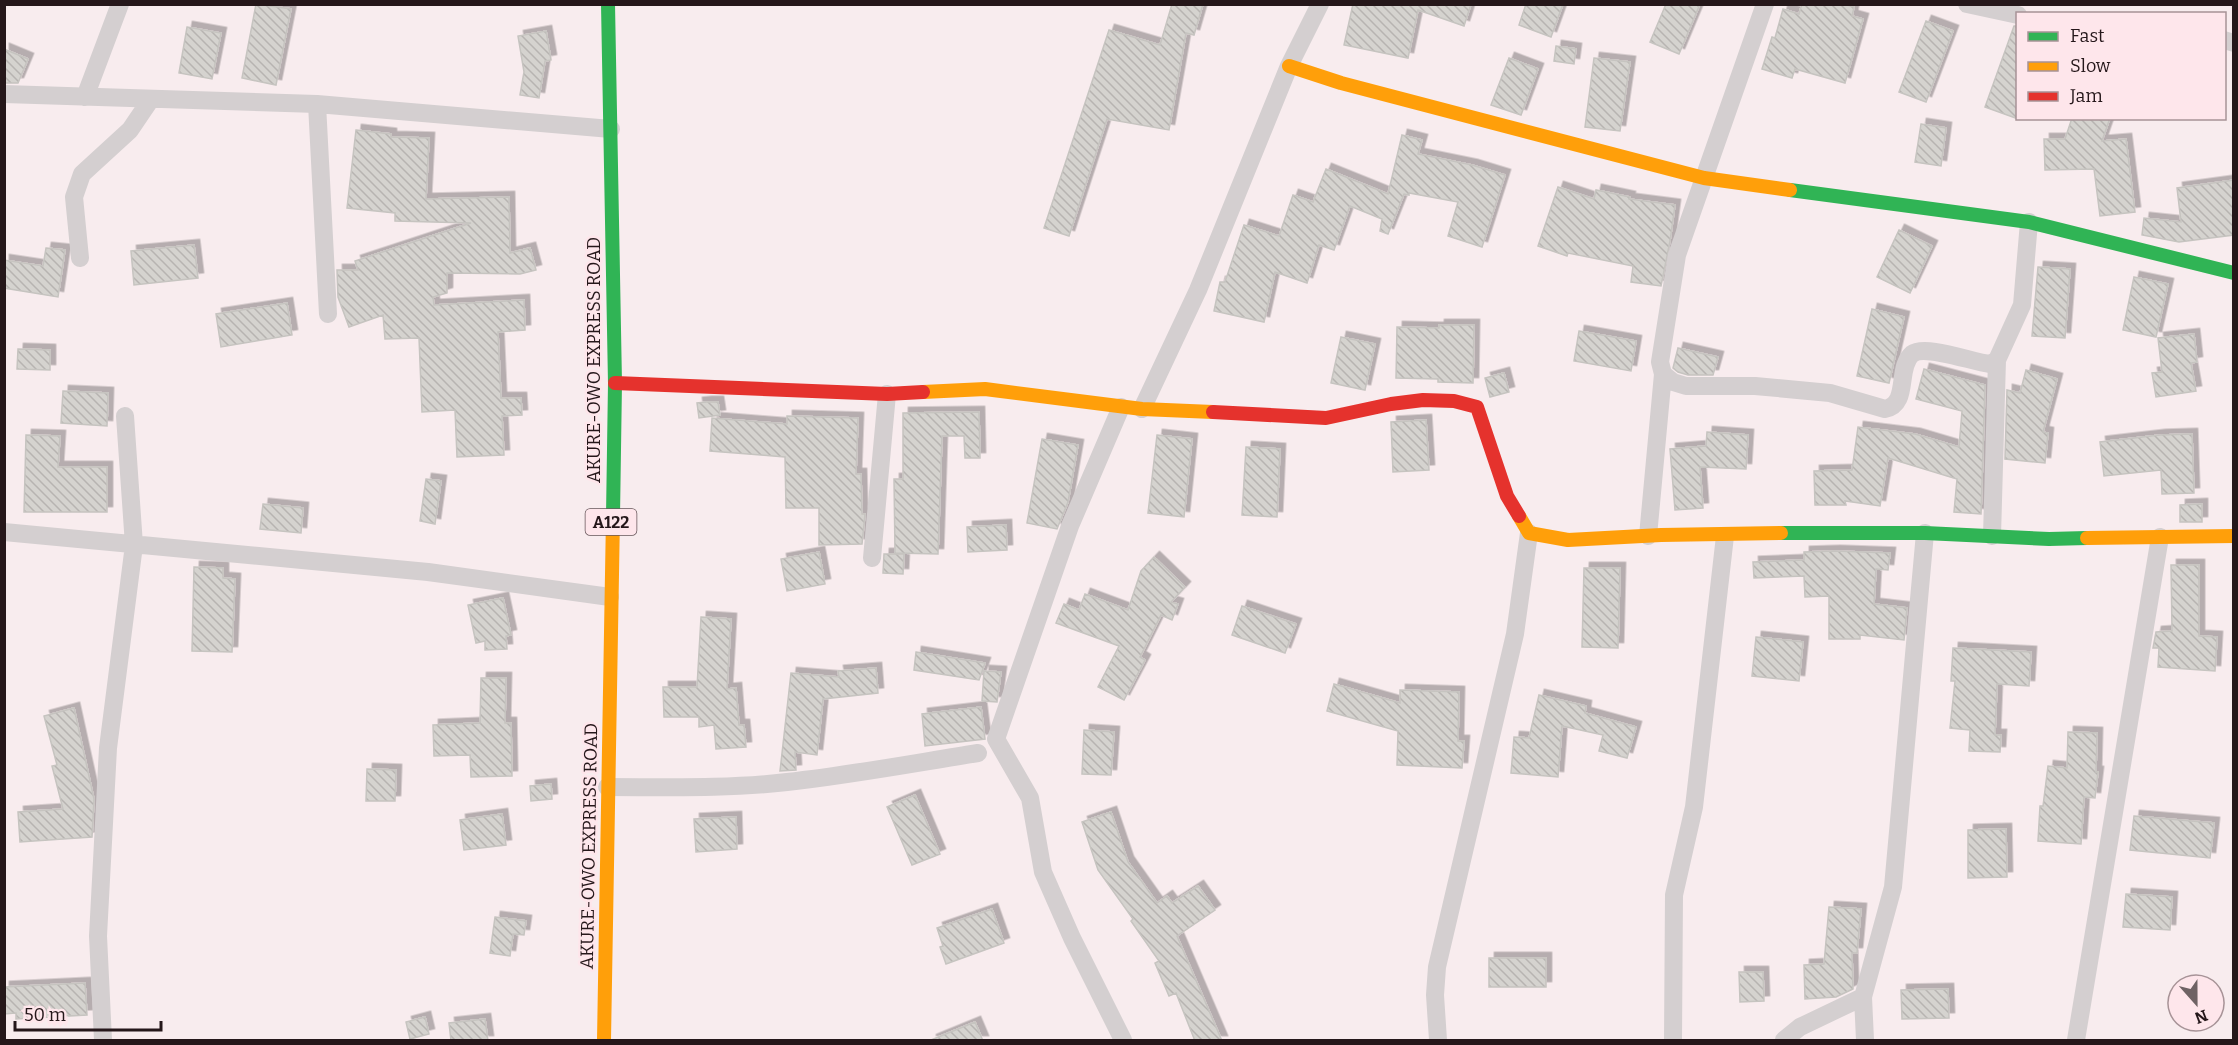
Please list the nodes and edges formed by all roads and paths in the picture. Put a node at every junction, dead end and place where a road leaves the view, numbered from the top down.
1 (120, 4) edge
2 (608, 4) edge
3 (1320, 4) edge
4 (1765, 4) edge
5 (1967, 4) edge
6 (2016, 15) edge
7 (1289, 66) junction
8 (4, 94) edge
9 (85, 97) junction
10 (152, 99) junction
11 (317, 104) junction
12 (610, 129) junction
13 (1704, 178) junction
14 (2029, 222) junction
15 (80, 258) dead end
16 (2234, 273) edge
17 (328, 314) dead end
18 (1997, 360) junction
19 (1663, 374) junction
20 (615, 383) junction
21 (887, 394) junction
22 (1121, 407) junction
23 (1142, 410) junction
24 (125, 416) dead end
25 (4, 532) edge
26 (1529, 533) junction
27 (1925, 533) junction
28 (1648, 536) junction
29 (1725, 536) junction
30 (1992, 536) junction
31 (2234, 536) edge
32 (2160, 537) junction
33 (134, 545) junction
34 (872, 558) dead end
35 (610, 597) junction
36 (978, 753) dead end
37 (608, 787) junction
38 (1863, 997) junction
39 (103, 1041) edge
40 (604, 1041) edge
41 (1123, 1041) edge
42 (1438, 1041) edge
43 (1673, 1041) edge
44 (1784, 1041) edge
45 (1865, 1041) edge
46 (2076, 1041) edge

1 - 9 street
2 - 12 main road, AKURE-OWO EXPRESS ROAD / A122
3 - 7 street
4 - 13 street
5 - 6 street
7 - 13 main road
7 - 23 street
8 - 9 street
9 - 10 street
10 - 11 street
10 - 15 street
11 - 12 street
11 - 17 street
12 - 20 main road, AKURE-OWO EXPRESS ROAD / A122
13 - 14 main road
13 - 19 street
14 - 16 main road
14 - 18 street
18 - 19 street
18 - 30 street
19 - 28 street
20 - 21 main road
20 - 35 main road, AKURE-OWO EXPRESS ROAD / A122
21 - 22 main road
21 - 34 street
22 - 23 main road
22 - 41 street
23 - 26 main road
24 - 33 street
25 - 33 street
26 - 28 main road
26 - 42 street
27 - 29 main road
27 - 30 main road
27 - 38 street
28 - 29 main road
29 - 43 street
30 - 32 main road
31 - 32 main road
32 - 46 street
33 - 35 street
33 - 39 street
35 - 37 main road, AKURE-OWO EXPRESS ROAD / A122
36 - 37 street
37 - 40 main road, AKURE-OWO EXPRESS ROAD / A122
38 - 44 street
38 - 45 street

